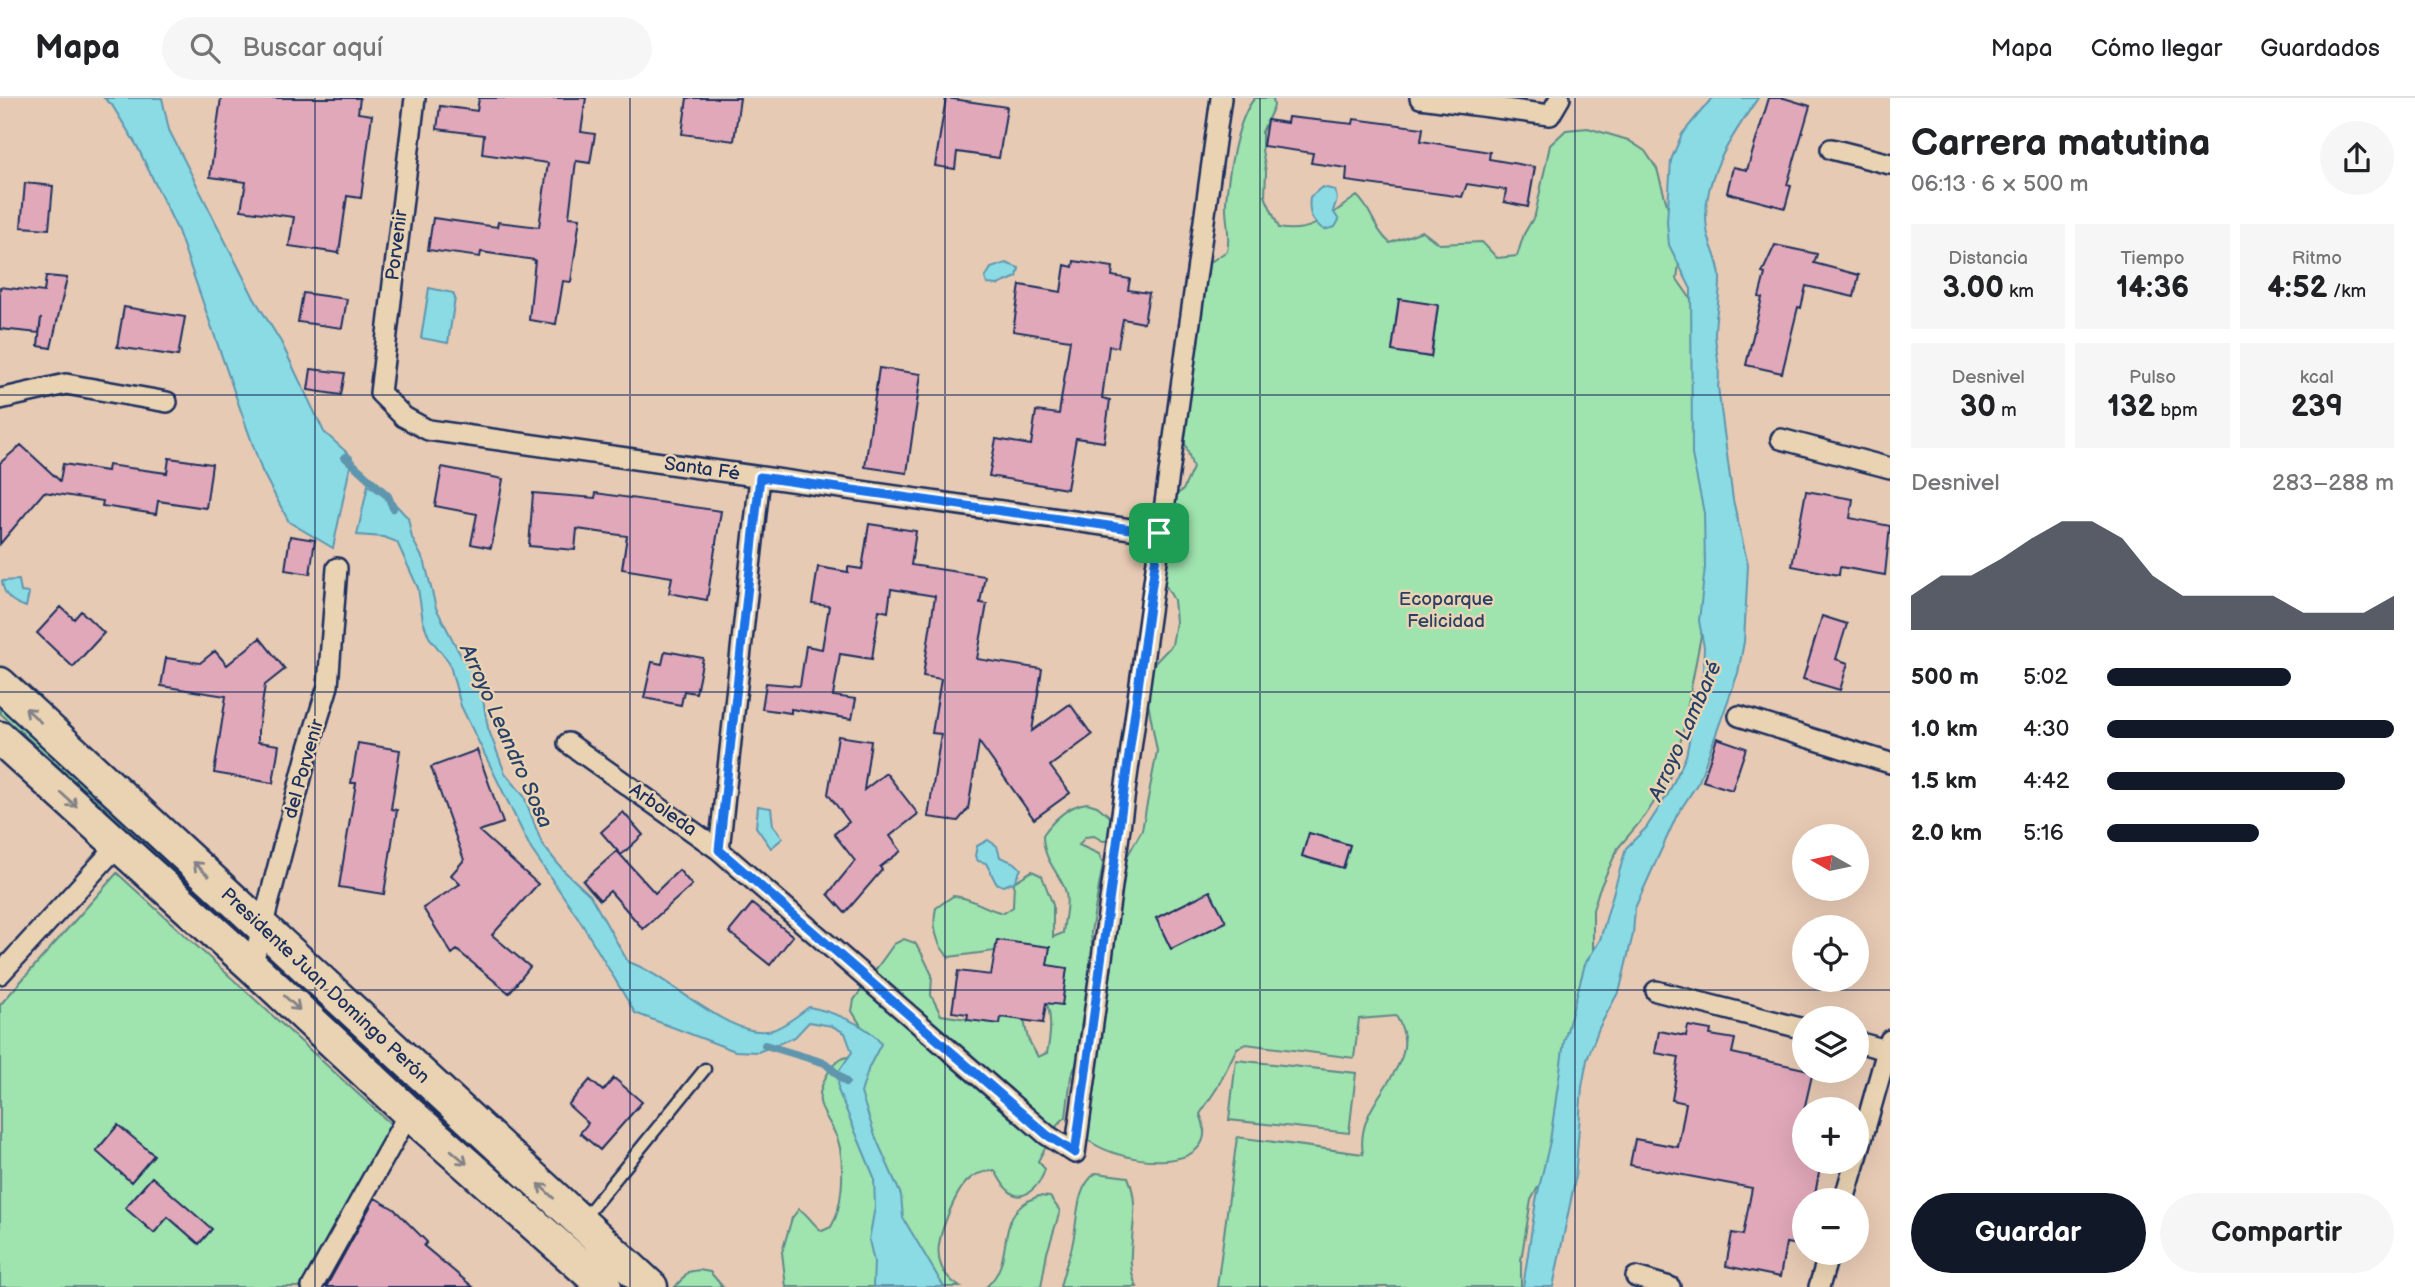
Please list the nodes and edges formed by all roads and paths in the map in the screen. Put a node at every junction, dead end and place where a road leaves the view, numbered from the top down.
1 (415, 98) edge
2 (1221, 98) edge
3 (1420, 98) edge
4 (1560, 98) edge
5 (1831, 149) dead end
6 (1890, 164) edge
7 (380, 393) joint
8 (0, 399) edge
9 (167, 402) dead end
10 (1781, 439) dead end
11 (1890, 468) edge
12 (760, 477) junction
13 (1159, 533) junction
14 (337, 568) dead end
15 (0, 684) edge
16 (1739, 716) dead end
17 (0, 738) edge
18 (568, 743) dead end
19 (1890, 763) edge
20 (119, 844) junction
21 (719, 850) junction
22 (263, 926) junction
23 (253, 966) junction
24 (0, 974) edge
25 (1657, 991) dead end
26 (1792, 1026) edge
27 (1869, 1044) edge
28 (1889, 1047) edge
29 (705, 1069) dead end
30 (409, 1113) junction
31 (1869, 1116) edge
32 (580, 1222) junction
33 (1825, 1265) edge
34 (1636, 1277) dead end
35 (589, 1281) edge
36 (312, 1287) edge
37 (651, 1287) edge
38 (1670, 1287) edge
39 (1819, 1287) edge

1 - 7 street, Porvenir
2 - 13 street
3 - 4 street
5 - 6 street
7 - 12 street, Santa Fé
8 - 9 street
10 - 11 street
12 - 13 street, Santa Fé
12 - 21 street
13 - 21 street, Arboleda
14 - 22 street, del Porvenir
22 -> 15 main road, Presidente Juan Domingo Perón
16 - 19 street
17 -> 20 main road, Presidente Juan Domingo Perón
18 - 21 street, Arboleda
20 - 23 main road, Presidente Juan Domingo Perón
20 - 24 street
22 - 23 street, del Porvenir
32 -> 22 main road, Presidente Juan Domingo Perón
23 -> 30 main road, Presidente Juan Domingo Perón
25 - 26 street
27 - 28 street
28 - 31 street
29 - 32 lane
30 -> 35 main road, Presidente Juan Domingo Perón
30 - 36 street
32 - 37 main road, Presidente Juan Domingo Perón
33 - 39 street
34 - 38 street

